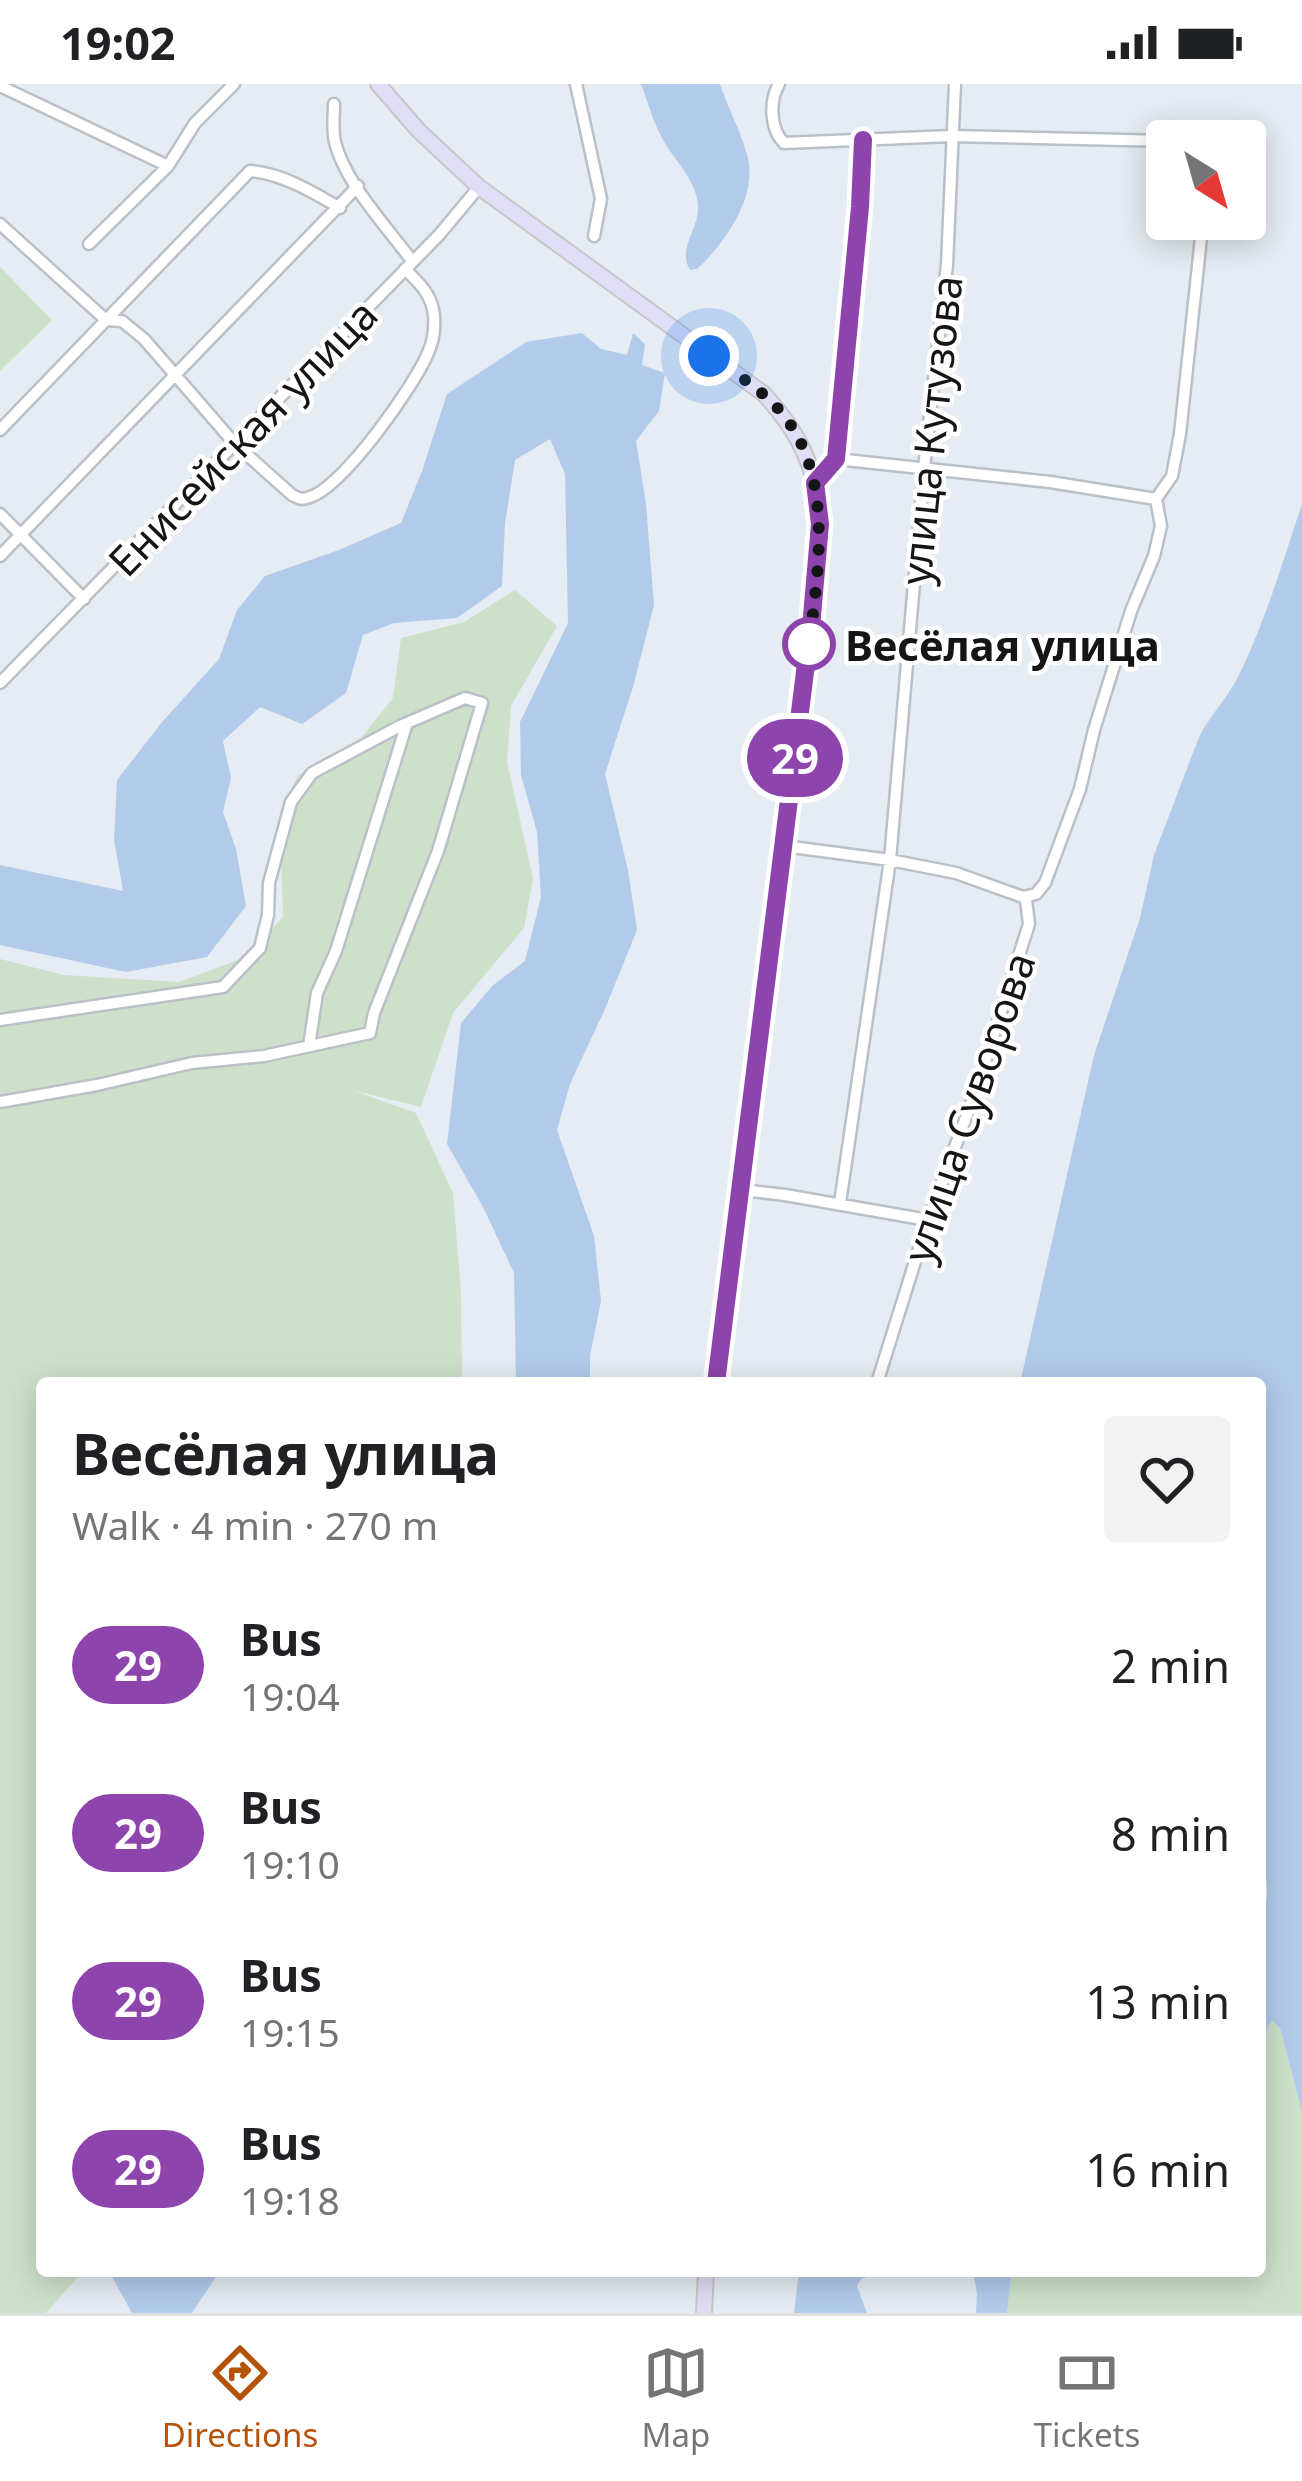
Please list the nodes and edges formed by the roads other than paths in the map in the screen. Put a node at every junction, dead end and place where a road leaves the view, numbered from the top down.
1 (234, 84) edge
2 (378, 84) edge
3 (576, 84) edge
4 (779, 84) edge
5 (955, 84) edge
6 (0, 86) edge
7 (334, 104) dead end
8 (951, 136) junction
9 (863, 140) junction
10 (1146, 140) edge
11 (167, 166) junction
12 (358, 186) junction
13 (479, 187) junction
14 (340, 208) junction
15 (0, 224) edge
16 (594, 236) dead end
17 (1201, 240) edge
18 (89, 244) dead end
19 (408, 265) junction
20 (106, 320) junction
21 (175, 376) junction
22 (0, 430) edge
23 (236, 444) junction
24 (836, 459) junction
25 (923, 467) junction
26 (815, 483) junction
27 (1156, 499) junction
28 (0, 514) edge
29 (20, 535) junction
30 (0, 556) edge
31 (84, 599) junction
32 (0, 682) edge
33 (407, 723) junction
34 (784, 846) junction
35 (890, 860) junction
36 (1023, 897) junction
37 (0, 1020) edge
38 (309, 1046) junction
39 (0, 1102) edge
40 (742, 1190) junction
41 (840, 1204) junction
42 (928, 1220) junction
43 (717, 1377) edge
44 (879, 1377) edge
45 (706, 2277) edge
46 (704, 2313) edge

1 - 11 street
2 - 13 main road
3 - 16 street
4 - 9 street
5 - 8 street, улица Кутузова
6 - 11 street
7 - 12 street
8 - 9 street
8 - 10 street
8 - 25 street, улица Кутузова
9 - 24 street
11 - 18 street
12 - 14 street
12 - 19 street
13 - 19 street, Енисейская улица
13 - 26 main road
14 - 20 street
14 - 21 street
15 - 20 street
17 - 27 street, улица Суворова
19 - 23 street, Енисейская улица
19 - 23 street
20 - 21 street
20 - 22 street
21 - 23 street
21 - 29 street
23 - 31 street, Енисейская улица
24 - 25 street
24 - 26 street
25 - 27 street
25 - 35 street, улица Кутузова
26 - 34 main road
27 - 36 street, улица Суворова
28 - 29 street
29 - 30 street
29 - 31 street
31 - 32 street, Енисейская улица
33 - 37 street
33 - 38 street
33 - 38 street
34 - 35 street
34 - 40 main road
35 - 36 street
35 - 41 street, улица Кутузова
36 - 42 street, улица Суворова
38 - 39 street
40 - 41 street
40 - 43 main road
41 - 42 street
42 - 44 street, улица Суворова
45 - 46 main road

